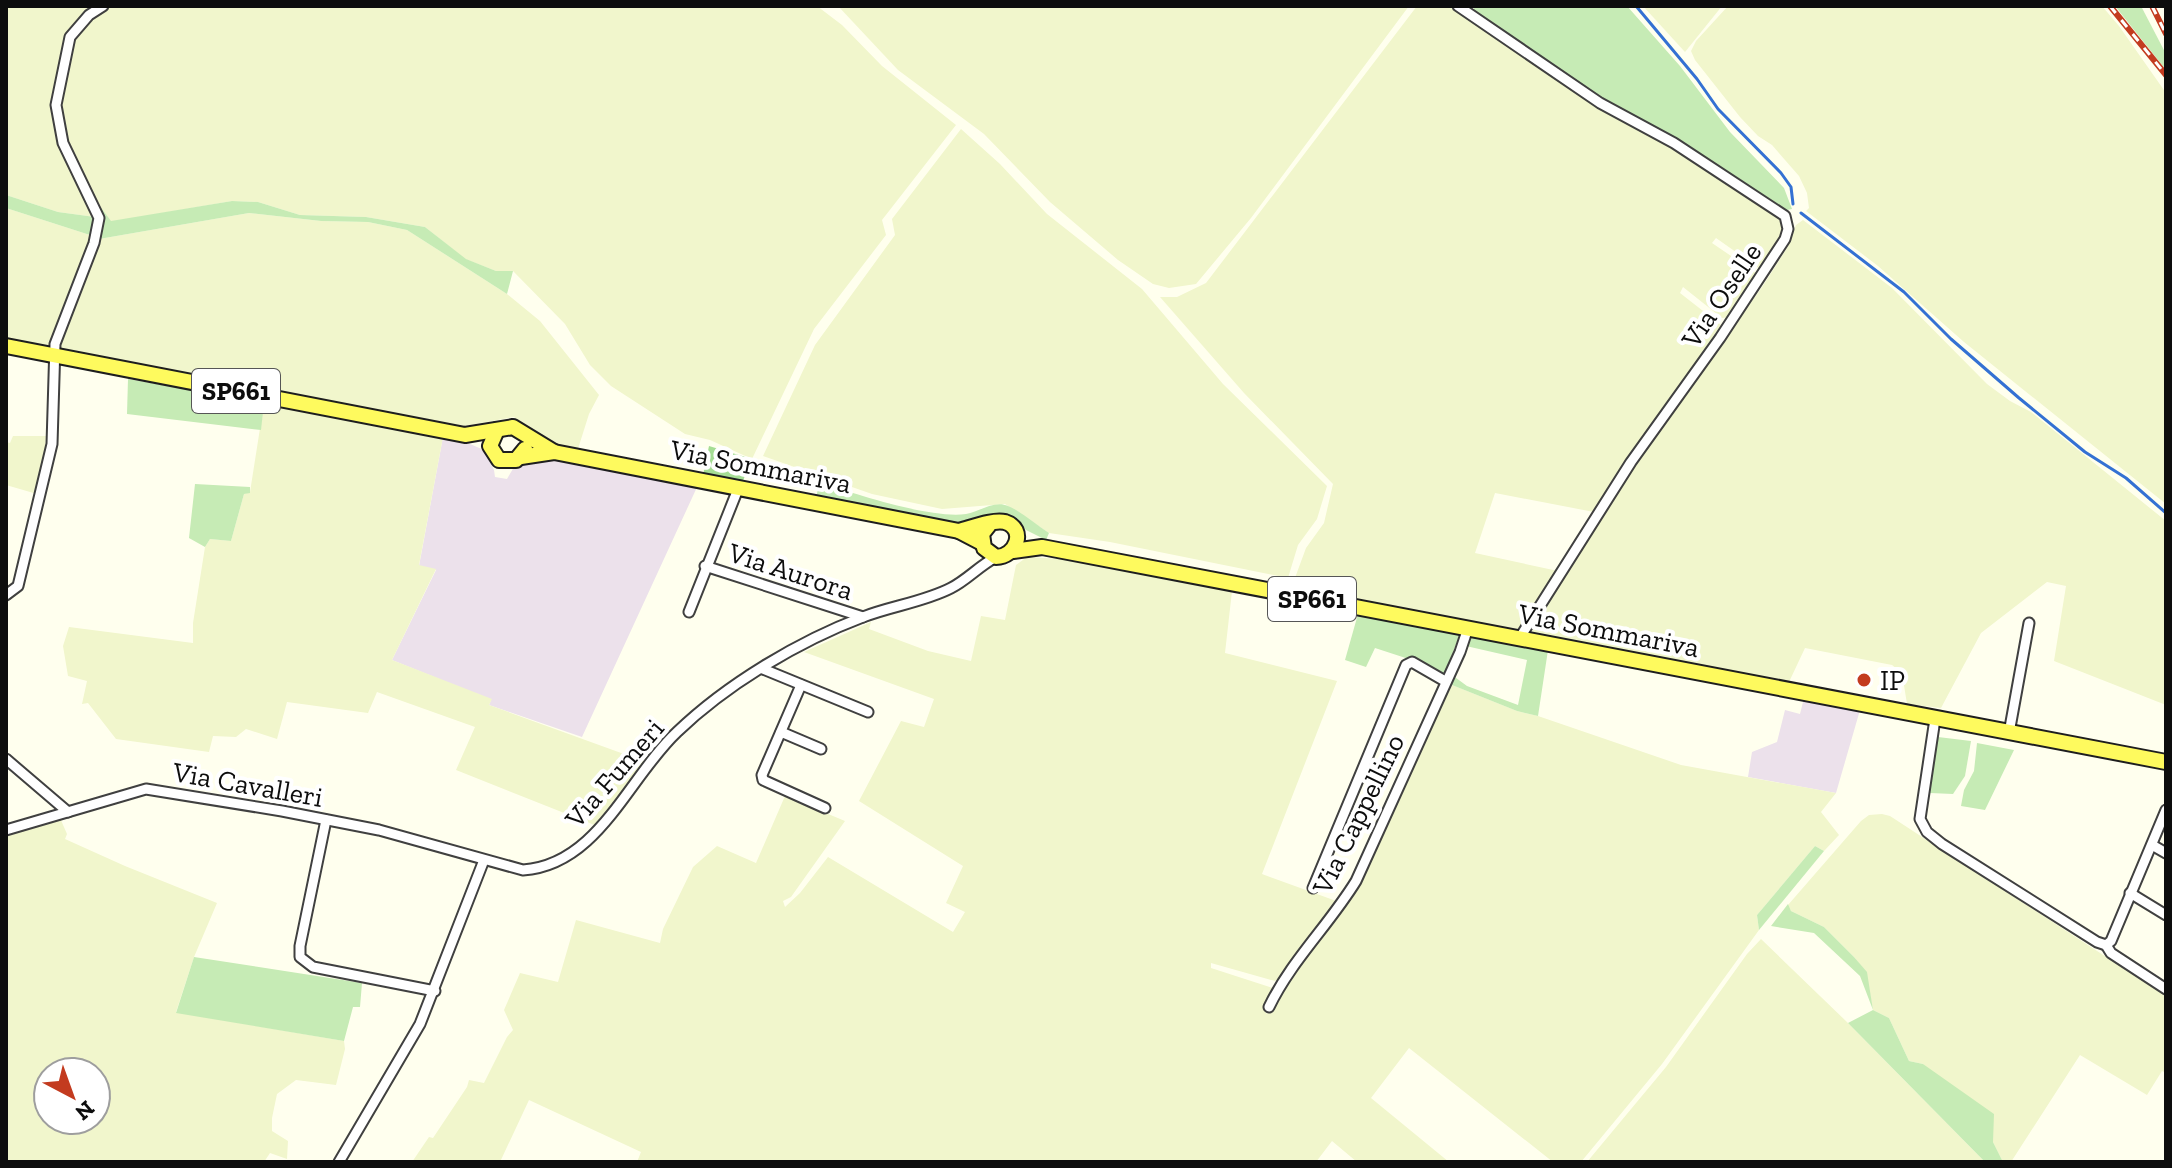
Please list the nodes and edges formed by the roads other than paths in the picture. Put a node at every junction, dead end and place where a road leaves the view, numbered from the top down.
1 (103, 6) edge
2 (1458, 6) edge
3 (6, 346) edge
4 (56, 356) junction
5 (497, 430) junction
6 (465, 435) junction
7 (523, 435) junction
8 (491, 452) junction
9 (554, 452) junction
10 (521, 457) junction
11 (738, 489) junction
12 (990, 524) junction
13 (959, 531) junction
14 (1016, 532) junction
15 (1042, 547) junction
16 (987, 549) junction
17 (1013, 551) junction
18 (705, 566) junction
19 (6, 595) edge
20 (689, 612) dead end
21 (863, 617) junction
22 (2029, 623) dead end
23 (1468, 628) junction
24 (1519, 639) junction
25 (763, 669) junction
26 (1445, 681) junction
27 (801, 685) junction
28 (868, 712) dead end
29 (1935, 719) junction
30 (781, 732) junction
31 (2009, 733) junction
32 (821, 749) dead end
33 (6, 759) edge
34 (2166, 762) edge
35 (825, 808) dead end
36 (2166, 810) edge
37 (68, 812) junction
38 (326, 820) junction
39 (6, 830) edge
40 (2152, 845) junction
41 (2166, 853) edge
42 (484, 860) junction
43 (1313, 888) dead end
44 (2130, 893) junction
45 (2166, 915) edge
46 (2106, 945) junction
47 (2166, 989) edge
48 (435, 991) junction
49 (1269, 1007) dead end
50 (339, 1162) edge

1 - 4 street
2 - 24 street, Via Oselle
3 - 4 main road, SP661
4 - 6 main road, SP661
4 - 19 street
5 - 6 main road, SP661
5 - 7 main road
5 - 8 main road
6 - 8 main road, SP661
7 - 9 main road, Via Sommariva
7 - 10 main road
8 - 10 main road
9 - 10 main road, Via Sommariva
9 - 11 main road, Via Sommariva
11 - 13 main road, Via Sommariva
11 - 18 street
12 - 13 main road, Via Sommariva
12 - 14 main road
12 - 16 main road
13 - 16 main road, Via Sommariva
14 - 15 main road, Via Sommariva / SP661
14 - 17 main road
15 - 17 main road, Via Sommariva / SP661
15 - 23 main road, Via Sommariva / SP661
16 - 17 main road
16 - 21 street, Via Fumeri
18 - 20 street
18 - 21 street, Via Aurora
21 - 25 street, Via Fumeri
22 - 31 street
23 - 24 main road, Via Sommariva / SP661
23 - 26 street, Via Cappellino
24 - 29 main road, Via Sommariva / SP661
25 - 27 street
25 - 42 street, Via Fumeri
26 - 43 street
26 - 49 street, Via Cappellino
27 - 28 street
27 - 30 street
29 - 31 main road, Via Sommariva / SP661
29 - 46 street
30 - 32 street
30 - 35 street
31 - 34 main road, Via Sommariva / SP661
33 - 37 street
36 - 40 street
37 - 38 street, Via Cavalleri
37 - 39 street, Via Cavalleri
38 - 42 street, Via Cavalleri
38 - 48 street
40 - 41 street
40 - 44 street
42 - 48 street
44 - 45 street
44 - 46 street
46 - 47 street
48 - 50 street

